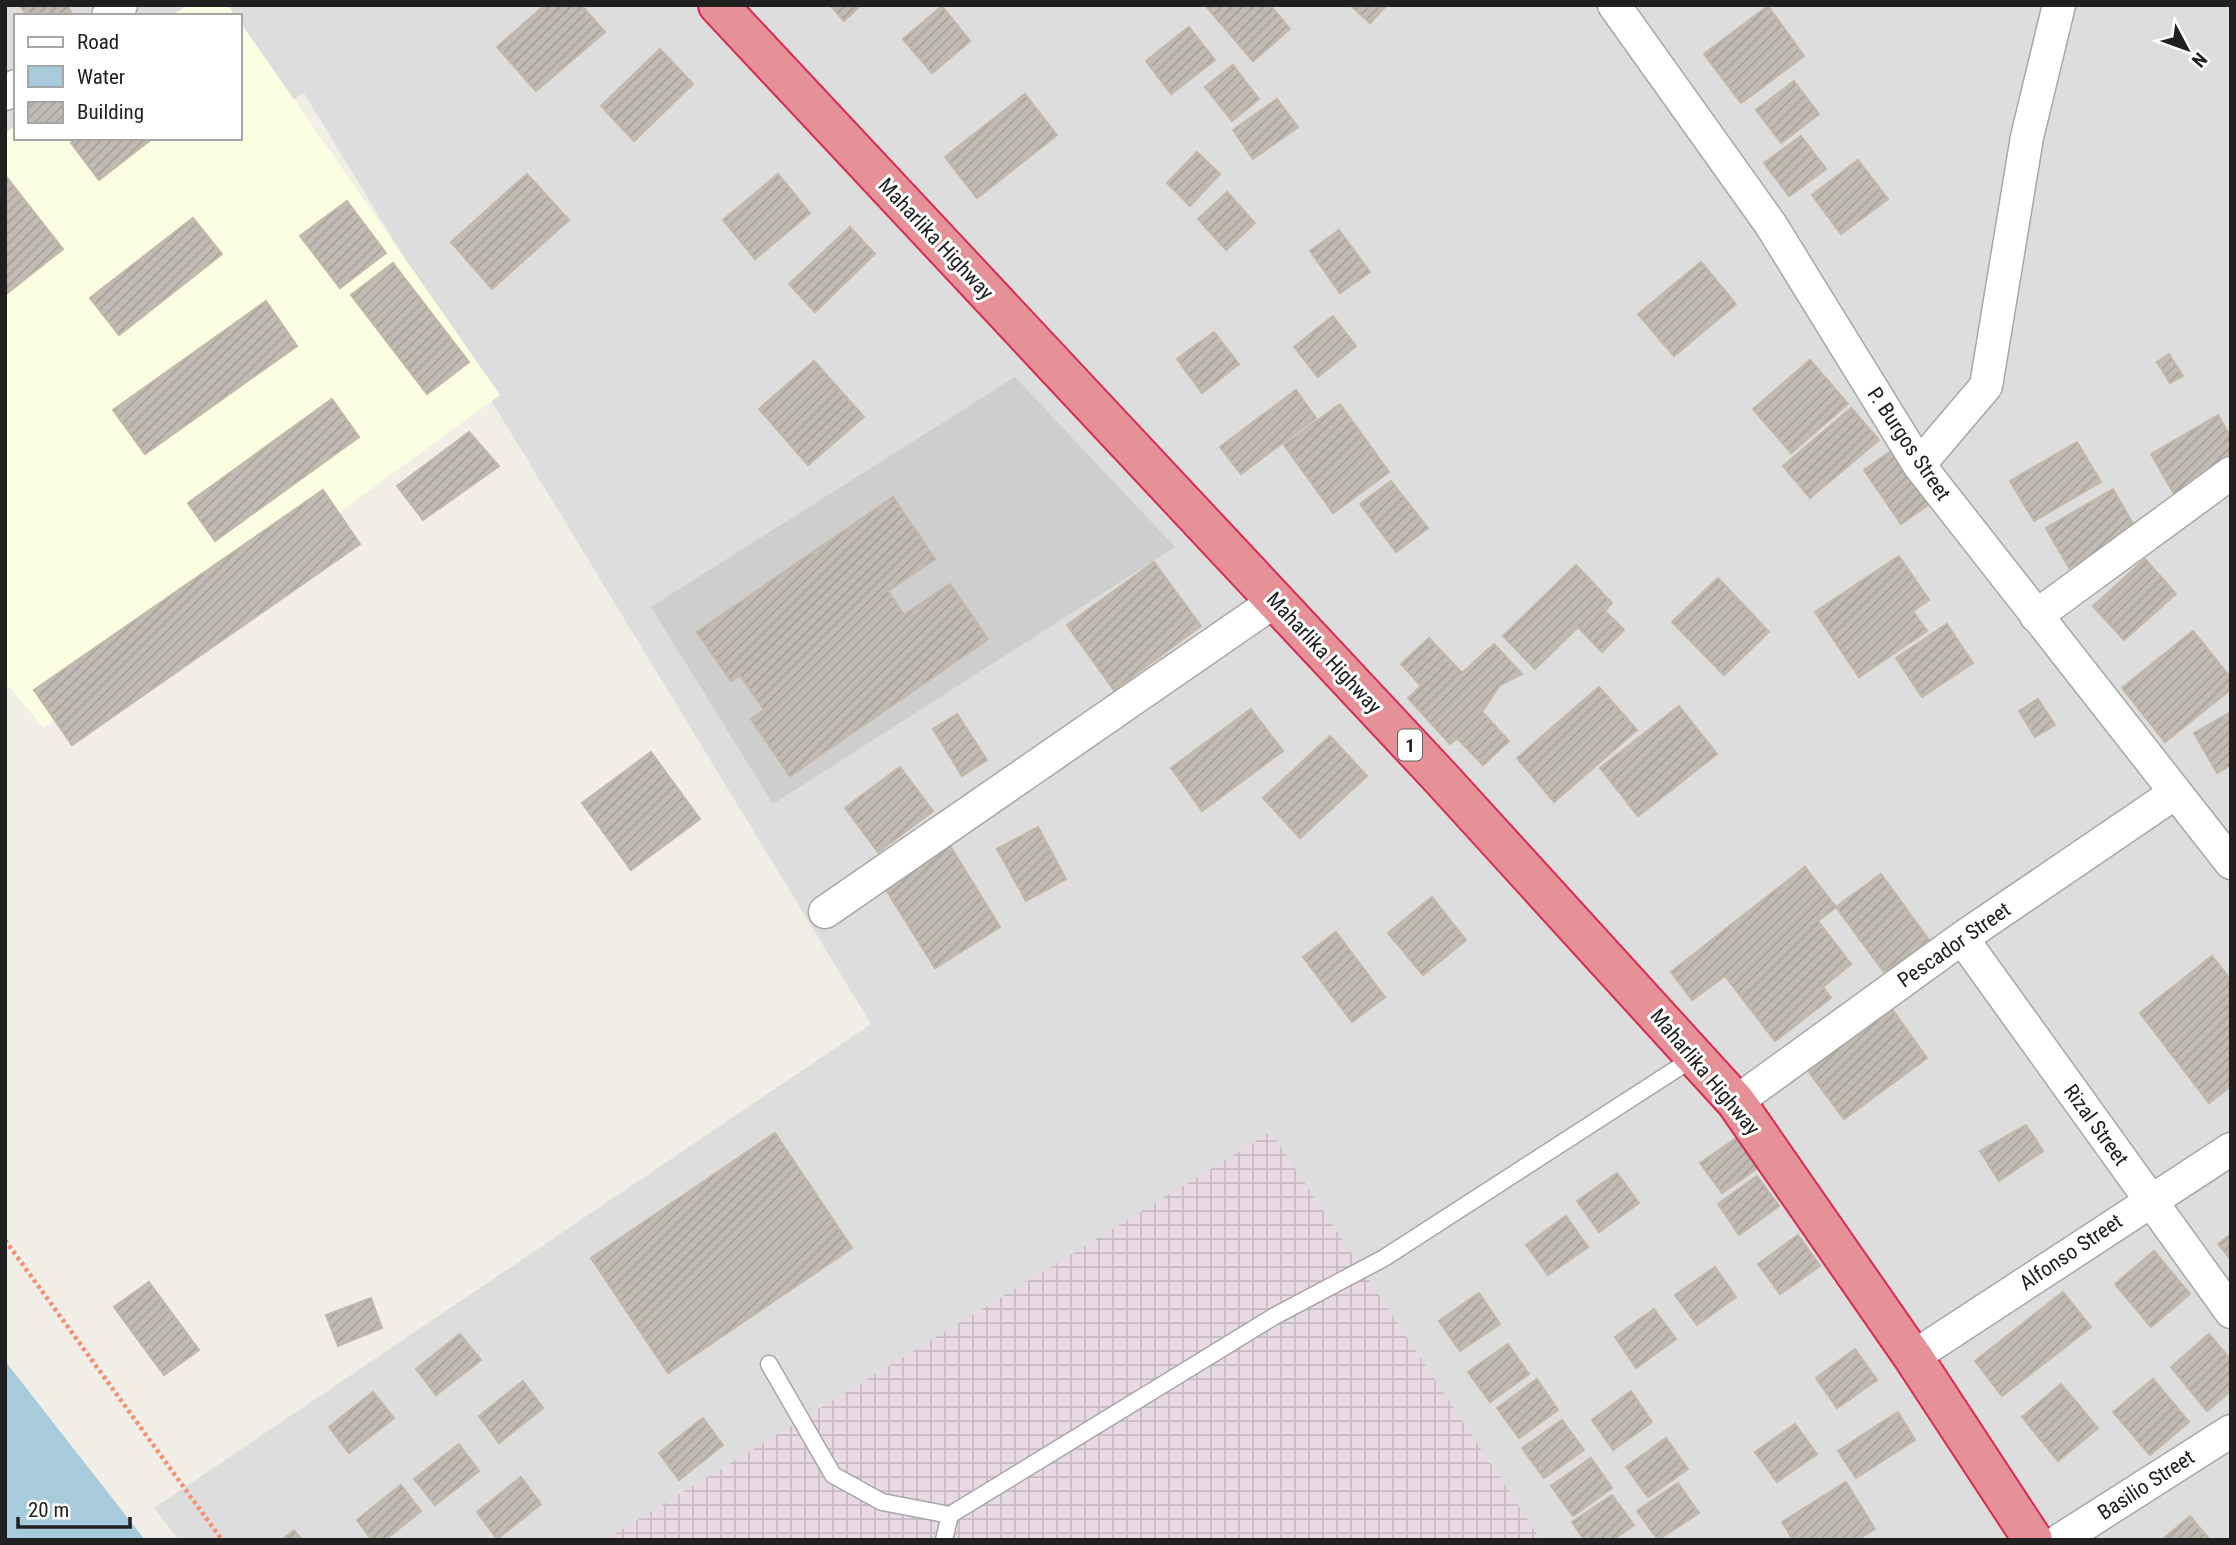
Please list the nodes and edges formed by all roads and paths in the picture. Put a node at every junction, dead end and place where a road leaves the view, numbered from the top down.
1 (718, 5) edge
2 (1614, 5) edge
3 (2059, 5) edge
4 (1919, 465) junction
5 (2231, 473) edge
6 (1275, 601) junction
7 (2036, 616) junction
8 (2175, 793) junction
9 (2231, 863) edge
10 (825, 912) dead end
11 (1962, 938) junction
12 (1696, 1057) junction
13 (1736, 1102) junction
14 (2231, 1150) edge
15 (2150, 1200) junction
16 (5, 1240) edge
17 (2231, 1312) edge
18 (1913, 1357) junction
19 (769, 1364) dead end
20 (2231, 1431) edge
21 (950, 1515) junction
22 (222, 1540) edge
23 (944, 1540) edge
24 (2033, 1540) edge
25 (2060, 1540) edge

1 - 6 highway, Maharlika Highway / 1
2 - 4 street, P. Burgos Street
3 - 4 street
4 - 7 street, P. Burgos Street
5 - 7 street
6 - 10 street
6 - 12 highway, Maharlika Highway / 1
7 - 8 street, P. Burgos Street
8 - 9 street, P. Burgos Street
8 - 11 street, Pescador Street
11 - 13 street, Pescador Street
11 - 15 street, Rizal Street
12 - 13 highway, Maharlika Highway / 1
12 - 21 lane
13 - 18 highway, Maharlika Highway / 1
14 - 15 street, Alfonso Street
15 - 17 street, Rizal Street
15 - 18 street, Alfonso Street
16 - 22 path
18 - 24 highway, Maharlika Highway / 1
19 - 21 lane
20 - 25 street, Basilio Street
21 - 23 lane

